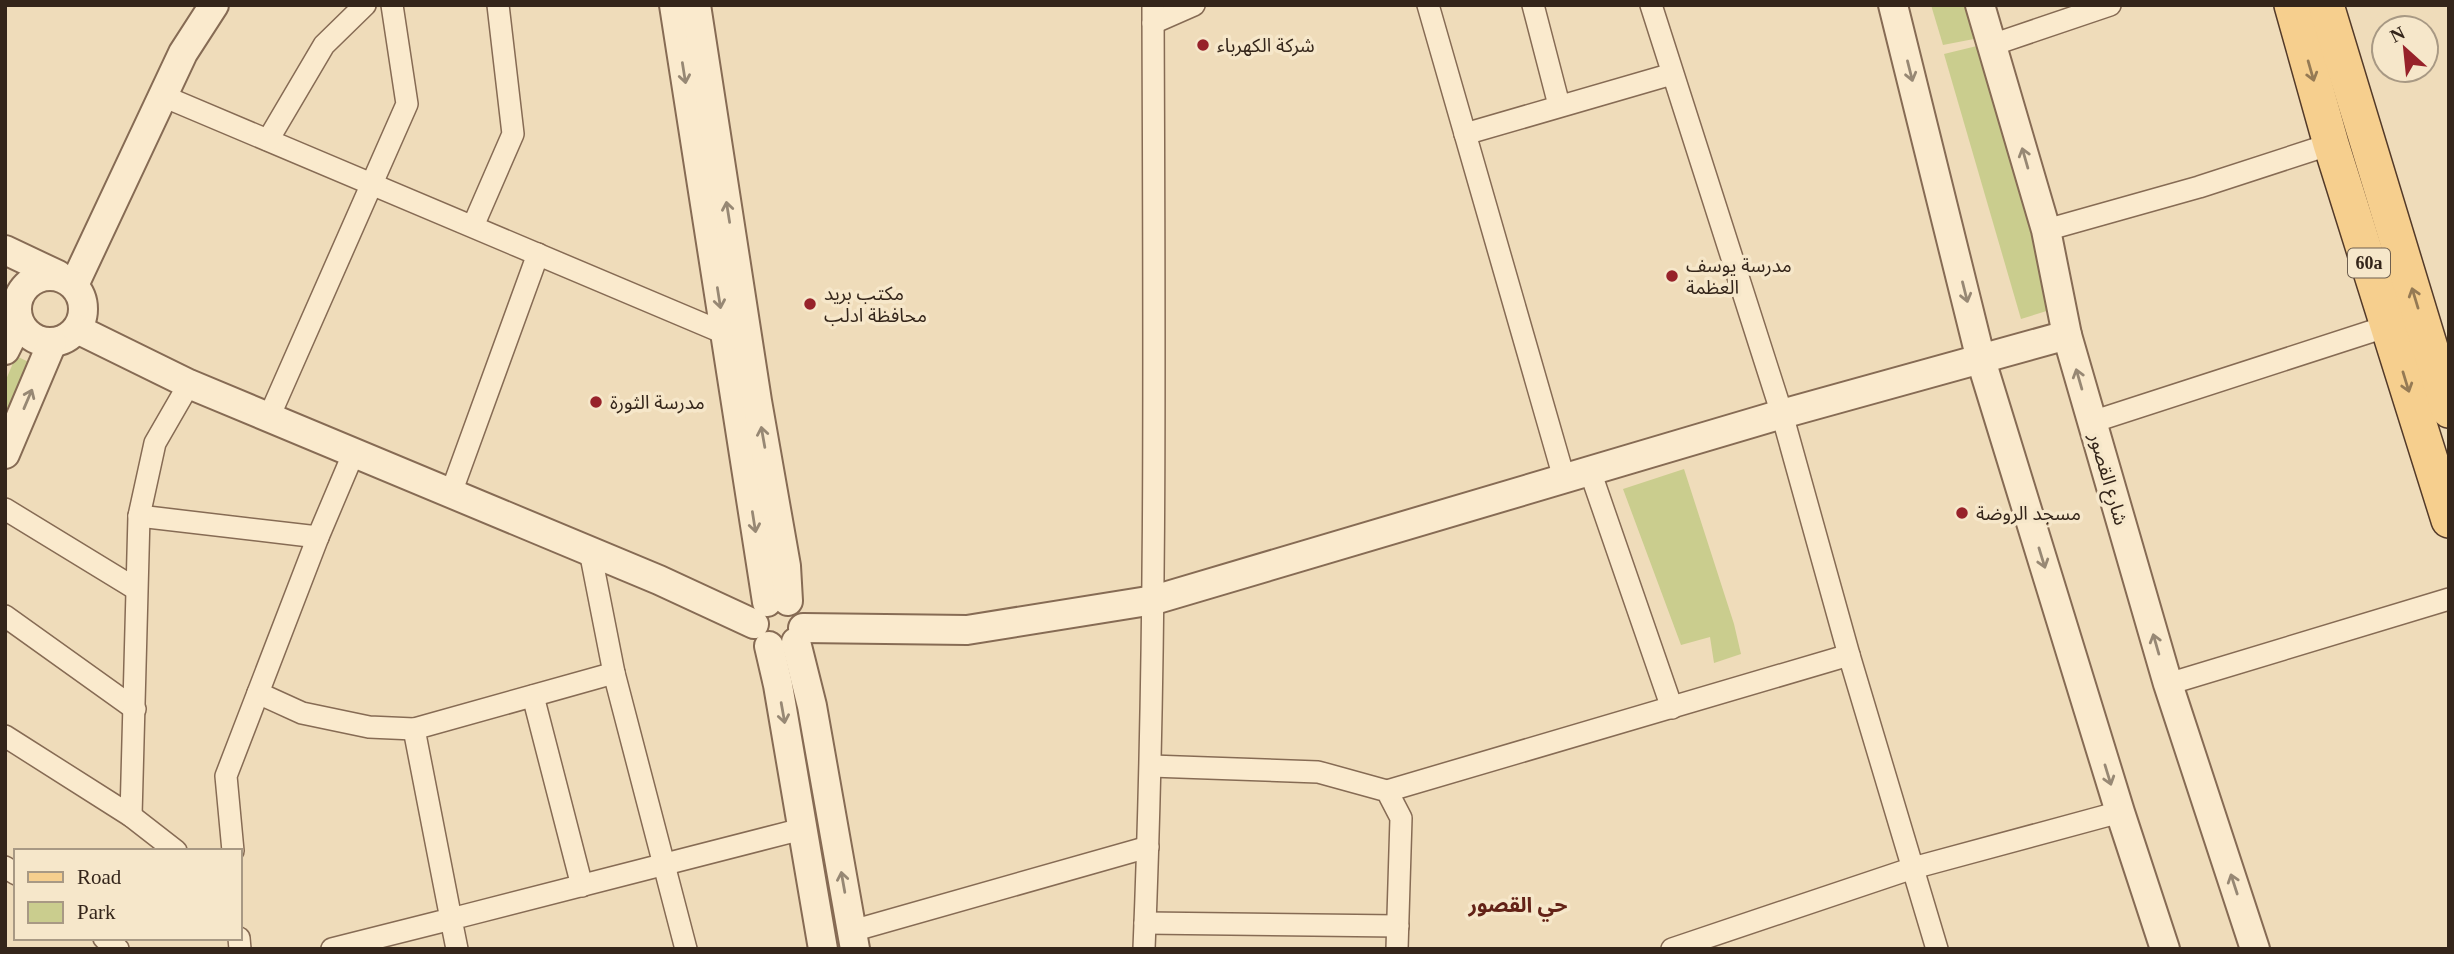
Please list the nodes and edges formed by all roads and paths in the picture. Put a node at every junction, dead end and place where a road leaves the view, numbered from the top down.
1 (214, 5) edge
2 (365, 5) edge
3 (392, 5) edge
4 (498, 5) edge
5 (674, 5) edge
6 (696, 5) edge
7 (1194, 5) edge
8 (1429, 5) edge
9 (1533, 5) edge
10 (1651, 5) edge
11 (1893, 5) edge
12 (1980, 5) edge
13 (2110, 5) edge
14 (2292, 5) edge
15 (2326, 5) edge
16 (1153, 14) edge
17 (1992, 45) junction
18 (1672, 74) junction
19 (163, 96) junction
20 (1559, 105) junction
21 (1465, 134) junction
22 (268, 140) junction
23 (2331, 144) junction
24 (373, 184) junction
25 (473, 226) junction
26 (2046, 230) junction
27 (5, 250) edge
28 (538, 254) junction
29 (66, 280) junction
30 (14, 307) edge
31 (2388, 326) junction
32 (77, 330) junction
33 (724, 332) junction
34 (2067, 335) junction
35 (52, 343) junction
36 (5, 350) edge
37 (1981, 360) junction
38 (189, 384) junction
39 (2449, 410) edge
40 (1782, 414) junction
41 (269, 417) junction
42 (2092, 422) junction
43 (354, 452) junction
44 (5, 454) edge
45 (1577, 475) junction
46 (451, 493) junction
47 (5, 509) edge
48 (139, 516) junction
49 (2449, 520) edge
50 (318, 537) junction
51 (590, 551) junction
52 (136, 589) junction
53 (2449, 599) edge
54 (1154, 600) junction
55 (5, 616) edge
56 (780, 624) junction
57 (1849, 655) junction
58 (614, 673) junction
59 (2168, 684) junction
60 (258, 693) junction
61 (533, 696) junction
62 (1672, 708) junction
63 (135, 709) junction
64 (414, 729) junction
65 (5, 736) edge
66 (1151, 766) junction
67 (1387, 791) junction
68 (2120, 813) junction
69 (131, 816) junction
70 (802, 829) junction
71 (1148, 847) junction
72 (173, 849) edge
73 (233, 849) edge
74 (664, 865) junction
75 (1913, 868) junction
76 (582, 886) junction
77 (451, 919) junction
78 (1145, 923) junction
79 (1398, 926) junction
80 (853, 940) edge
81 (818, 948) edge
82 (332, 949) edge
83 (457, 949) edge
84 (686, 949) edge
85 (1144, 949) edge
86 (1397, 949) edge
87 (1672, 949) edge
88 (1937, 949) edge
89 (2165, 949) edge
90 (2255, 949) edge

1 - 19 street
2 - 22 street
3 - 24 street
4 - 25 street
5 -> 33 street
56 -> 6 street
7 - 16 street
8 - 21 street
9 - 20 street
10 - 18 street
11 -> 37 street
12 - 17 street, شارع القصور
13 - 17 street
14 -> 23 main road, 60a
39 -> 15 main road, 60a
16 - 54 street
26 -> 17 street, شارع القصور
18 - 20 street
18 - 40 street
19 - 22 street
19 - 29 street
20 - 21 street
21 - 45 street
22 - 24 street
23 - 26 street
23 - 31 main road, 60a
24 - 25 street
24 - 41 street
25 - 28 street
26 - 34 street, شارع القصور
27 - 29 street
28 - 33 street
28 - 46 street
29 - 30 street
29 - 32 street
30 - 35 street
30 - 36 street
31 - 42 street
31 -> 49 main road, 60a
32 - 35 street
32 - 38 street
33 -> 56 street
34 - 37 street
42 -> 34 street, شارع القصور
44 -> 35 street
37 - 40 street
37 -> 68 street
38 - 41 street
38 - 48 street
40 - 45 street
40 - 57 street
41 - 43 street
59 -> 42 street, شارع القصور
43 - 46 street
43 - 50 street
45 - 54 street
45 - 62 street
46 - 51 street
47 - 52 street
48 - 50 street
48 - 52 street
50 - 60 street
51 - 56 street
51 - 58 street
52 - 63 street
53 - 59 street
54 - 56 street
54 - 66 street
55 - 63 street
56 -> 70 street
80 -> 56 street
57 - 62 street
57 - 75 street
58 - 61 street
58 - 74 street
90 -> 59 street, شارع القصور
60 - 64 street
60 - 73 street
61 - 64 street
61 - 76 street
62 - 67 street
63 - 69 street
64 - 77 street
65 - 69 street
66 - 67 street
66 - 71 street
67 - 79 street
68 - 75 street
68 - 89 street
69 - 72 street
70 - 74 street
70 - 81 street
71 - 78 street
71 - 80 street
74 - 76 street
74 - 84 street
75 - 87 street
75 - 88 street
76 - 77 street
77 - 82 street
77 - 83 street
78 - 79 street
78 - 85 street
79 - 86 street

